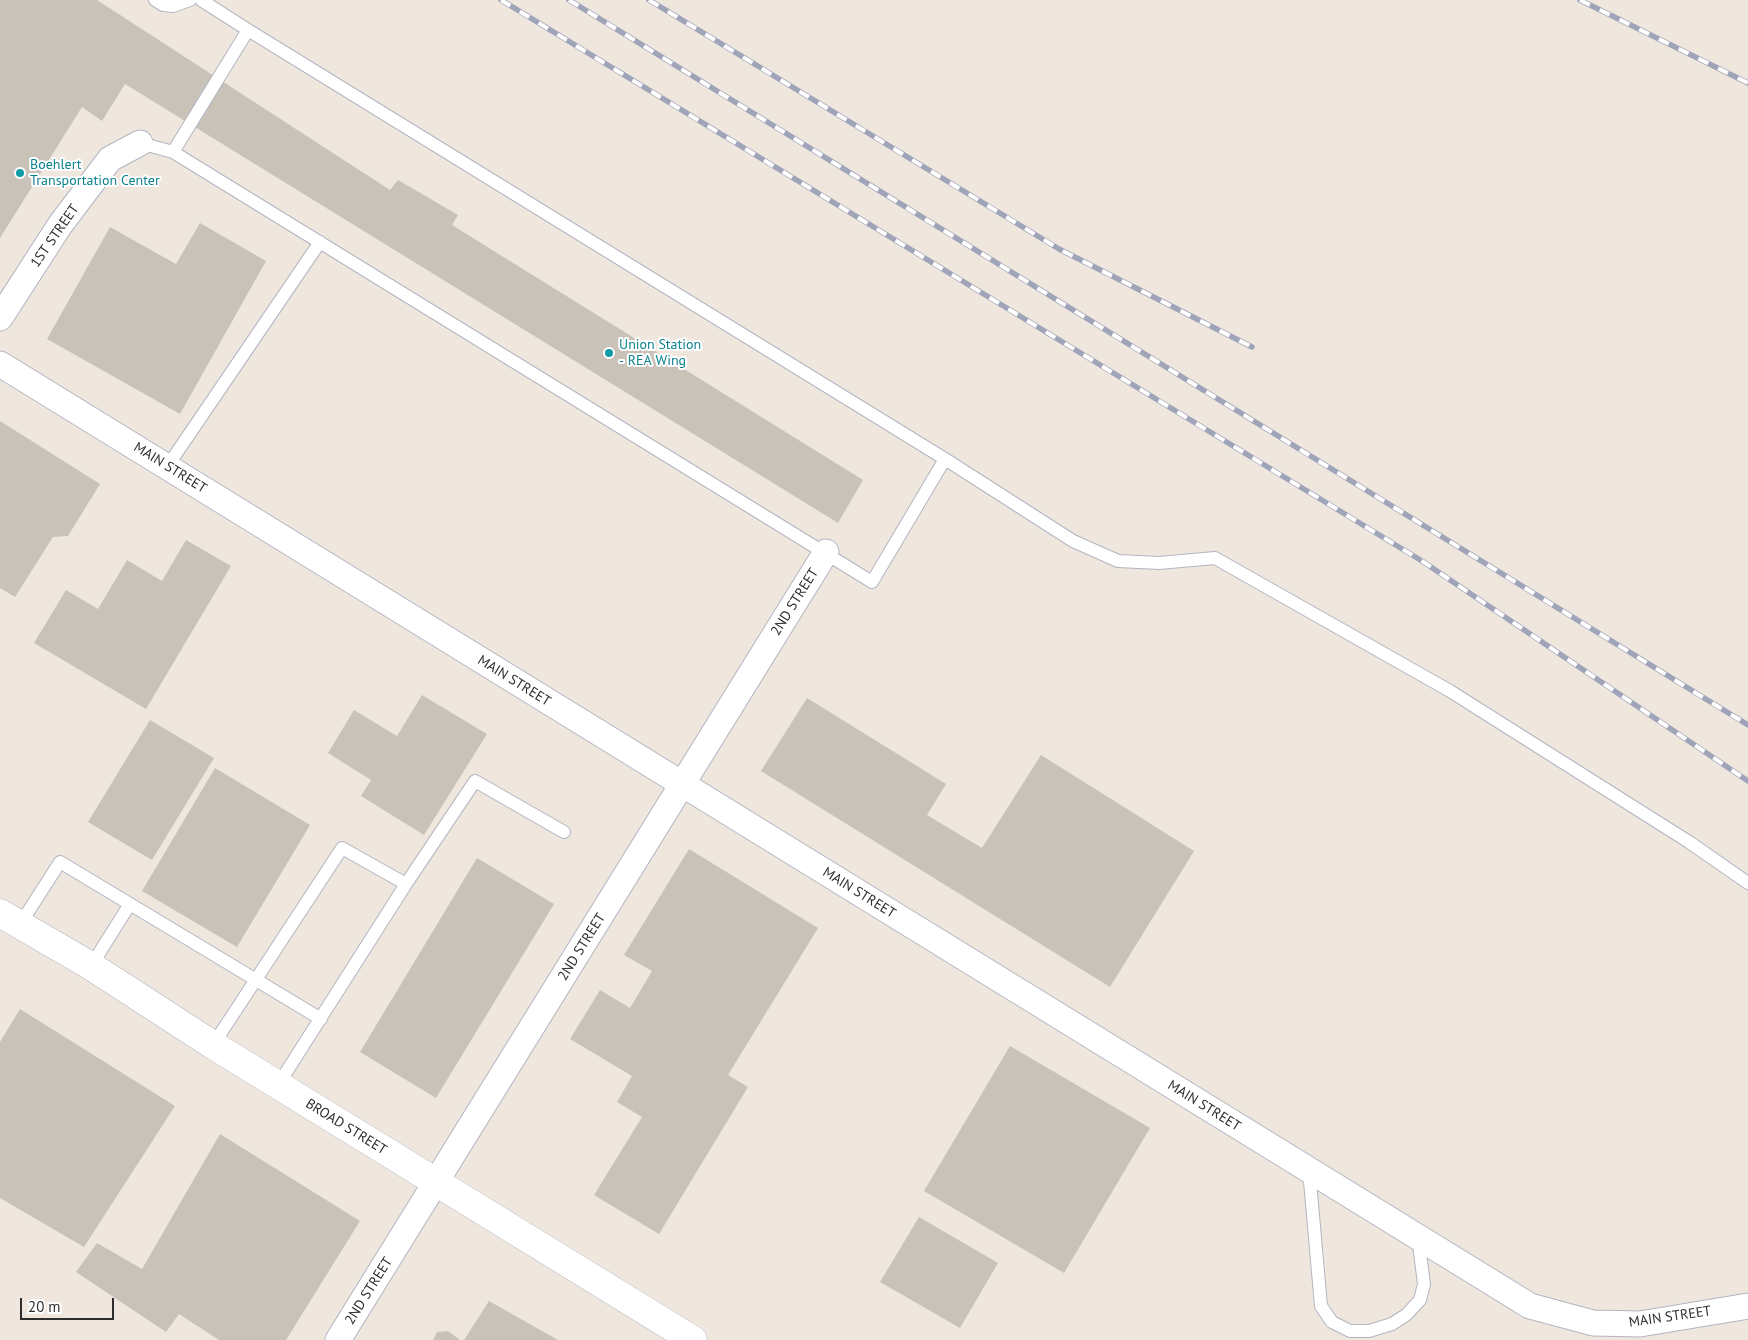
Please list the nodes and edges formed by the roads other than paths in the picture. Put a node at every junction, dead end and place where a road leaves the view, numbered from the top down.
1 (155, 0) edge
2 (190, 0) edge
3 (201, 0) edge
4 (248, 30) junction
5 (140, 143) joint
6 (173, 152) junction
7 (320, 242) junction
8 (0, 318) edge
9 (0, 364) edge
10 (945, 459) junction
11 (168, 467) junction
12 (826, 552) junction
13 (683, 784) junction
14 (564, 832) dead end
15 (1748, 883) edge
16 (406, 884) junction
17 (130, 904) junction
18 (9, 919) edge
19 (91, 966) junction
20 (256, 979) junction
21 (321, 1019) junction
22 (213, 1045) junction
23 (278, 1085) junction
24 (1309, 1170) junction
25 (437, 1183) junction
26 (1418, 1238) junction
27 (1748, 1306) edge
28 (338, 1340) edge
29 (693, 1340) edge

1 - 2 lane
3 - 4 lane
4 - 6 lane
4 - 10 lane
5 - 6 lane
5 - 8 street, 1ST STREET
6 - 7 lane
7 - 11 lane
7 - 12 lane
9 - 11 street, MAIN STREET
10 - 12 lane
10 - 15 lane
11 - 13 street, MAIN STREET
12 - 13 street, 2ND STREET
13 - 24 street, MAIN STREET
13 - 25 street, 2ND STREET
14 - 16 lane
16 - 20 lane
16 - 21 lane
17 - 18 lane
17 - 19 lane
17 - 20 lane
18 - 19 main road, BROAD STREET
19 - 22 main road, BROAD STREET
20 - 21 lane
20 - 22 lane
21 - 23 lane
22 - 23 main road, BROAD STREET
23 - 25 main road, BROAD STREET
24 - 26 street, MAIN STREET
24 - 26 lane
25 - 28 street, 2ND STREET
25 - 29 main road, BROAD STREET
26 - 27 street, MAIN STREET

